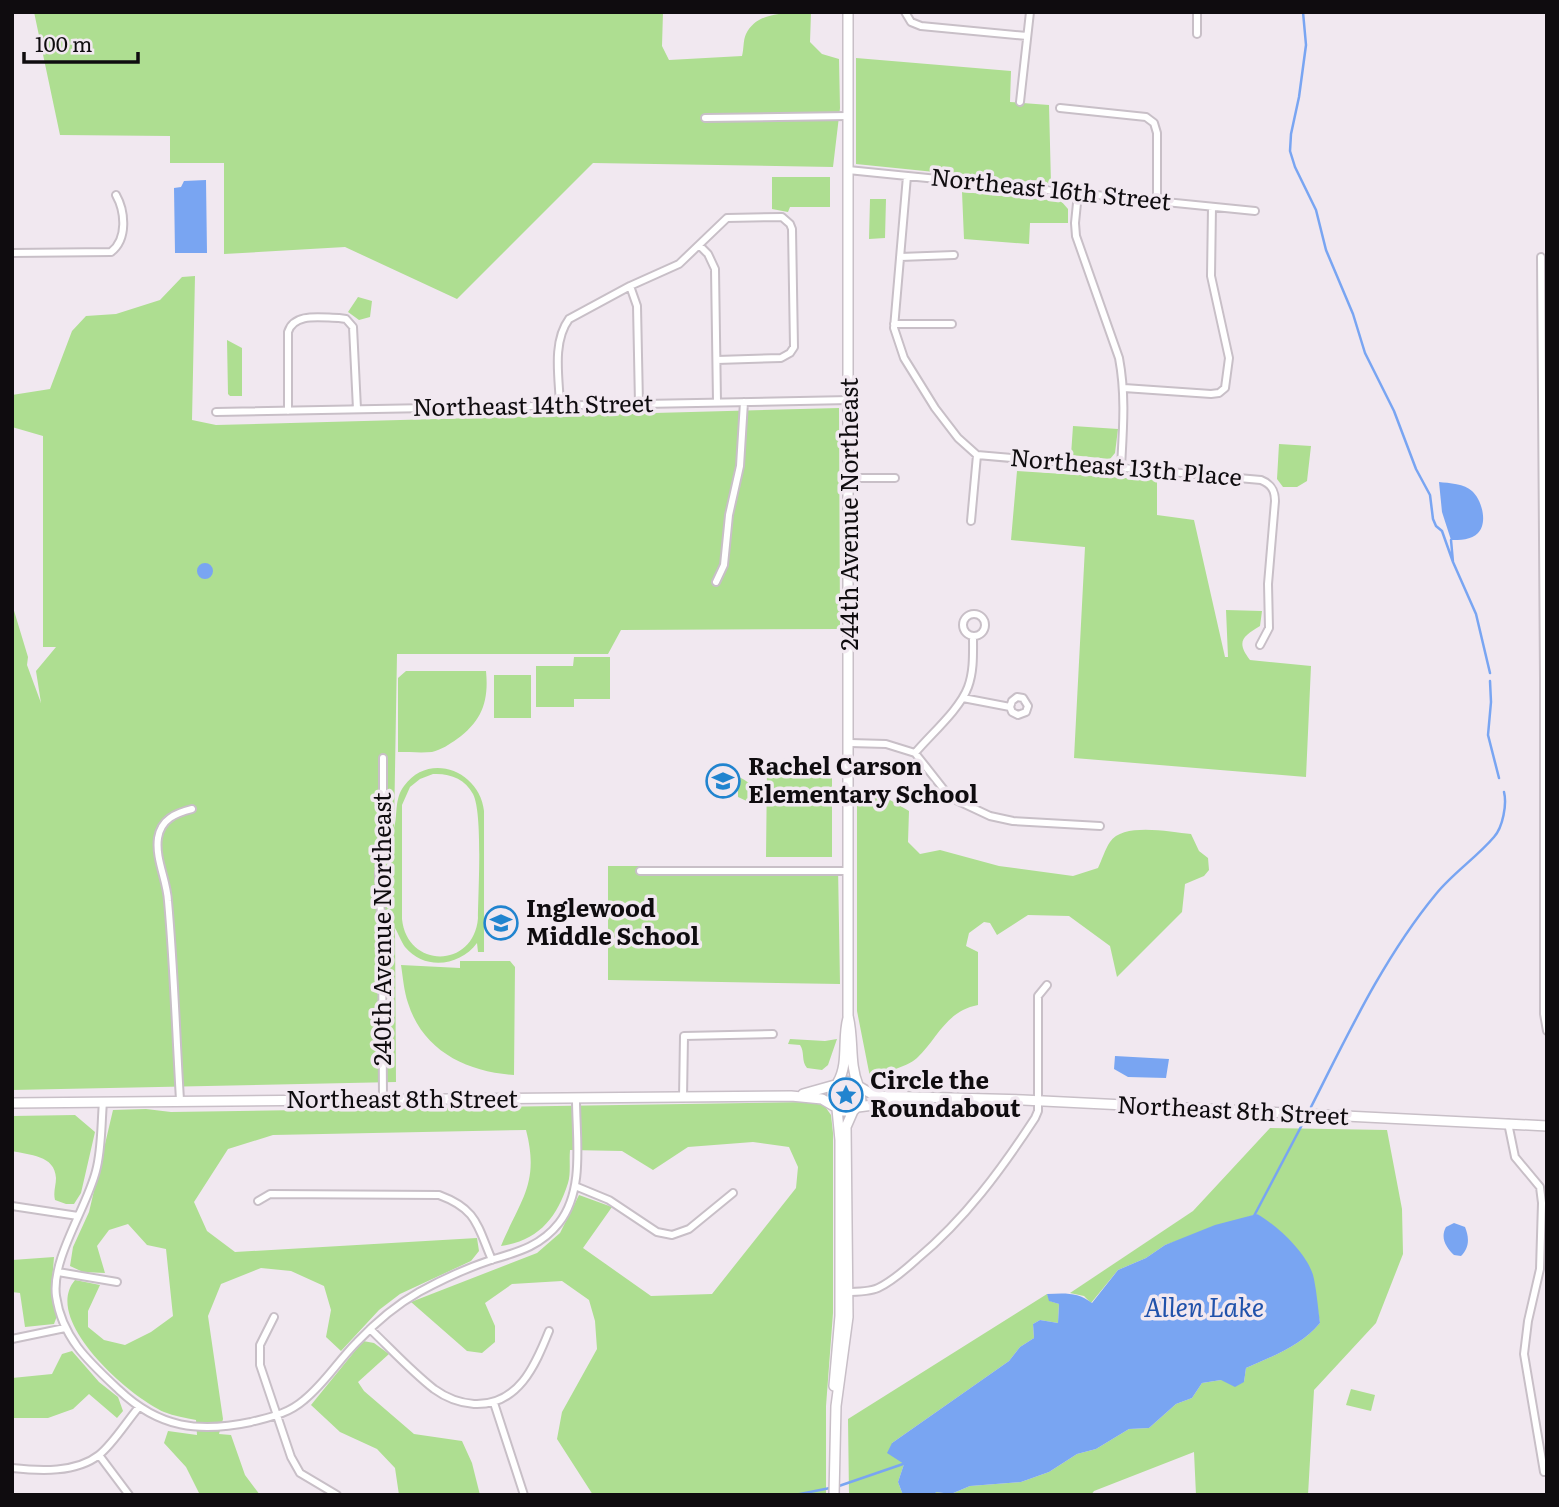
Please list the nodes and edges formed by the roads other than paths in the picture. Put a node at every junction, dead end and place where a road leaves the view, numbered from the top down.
1 (848, 12) edge
2 (1030, 12) edge
3 (1197, 12) edge
4 (906, 16) edge
5 (1197, 34) dead end
6 (1027, 37) junction
7 (1020, 102) dead end
8 (1060, 108) dead end
9 (848, 116) junction
10 (705, 118) dead end
11 (848, 170) junction
12 (907, 176) junction
13 (1078, 193) junction
14 (116, 195) dead end
15 (1157, 201) junction
16 (1212, 207) junction
17 (1255, 211) dead end
18 (699, 245) junction
19 (12, 253) edge
20 (954, 255) dead end
21 (900, 257) junction
22 (1541, 257) dead end
23 (630, 286) junction
24 (894, 324) junction
25 (952, 324) dead end
26 (717, 360) junction
27 (1124, 388) junction
28 (850, 400) junction
29 (718, 402) junction
30 (744, 402) junction
31 (639, 404) junction
32 (560, 405) junction
33 (357, 409) junction
34 (288, 411) junction
35 (216, 412) dead end
36 (977, 455) junction
37 (1121, 467) junction
38 (850, 478) junction
39 (895, 478) dead end
40 (971, 522) dead end
41 (716, 582) dead end
42 (973, 636) dead end
43 (1260, 645) dead end
44 (963, 698) junction
45 (1010, 706) dead end
46 (850, 743) junction
47 (915, 753) junction
48 (383, 758) dead end
49 (192, 809) dead end
50 (1100, 826) dead end
51 (640, 871) dead end
52 (848, 871) junction
53 (1047, 985) dead end
54 (848, 1016) junction
55 (1547, 1031) edge
56 (773, 1034) dead end
57 (836, 1084) junction
58 (859, 1087) junction
59 (791, 1096) junction
60 (919, 1097) junction
61 (683, 1098) junction
62 (576, 1099) junction
63 (180, 1100) junction
64 (383, 1100) junction
65 (1038, 1101) junction
66 (103, 1102) junction
67 (12, 1103) edge
68 (835, 1108) junction
69 (855, 1109) junction
70 (1508, 1123) junction
71 (1547, 1126) edge
72 (575, 1186) junction
73 (733, 1194) dead end
74 (258, 1200) dead end
75 (12, 1206) edge
76 (78, 1216) junction
77 (492, 1260) junction
78 (58, 1272) junction
79 (117, 1282) dead end
80 (844, 1292) junction
81 (274, 1317) dead end
82 (65, 1328) junction
83 (370, 1329) junction
84 (549, 1331) dead end
85 (12, 1339) edge
86 (494, 1403) junction
87 (139, 1407) junction
88 (277, 1416) junction
89 (99, 1455) junction
90 (12, 1468) edge
91 (1544, 1472) dead end
92 (129, 1495) edge
93 (337, 1495) edge
94 (524, 1495) edge
95 (835, 1495) edge

1 - 9 street, 244th Avenue Northeast
2 - 6 street
3 - 5 street
4 - 6 street
6 - 7 street
8 - 15 street
9 - 10 street
9 - 11 street, 244th Avenue Northeast
11 - 12 street, Northeast 16th Street
11 - 28 street, 244th Avenue Northeast
12 - 13 street, Northeast 16th Street
12 - 21 street
13 - 15 street, Northeast 16th Street
13 - 27 street
14 - 19 street
15 - 16 street, Northeast 16th Street
16 - 17 street, Northeast 16th Street
16 - 27 street
18 - 23 street
18 - 26 street
18 - 26 street
20 - 21 street
21 - 24 street
22 - 55 street
23 - 31 street
23 - 32 street
24 - 25 street
24 - 36 street
26 - 29 street
27 - 37 street
28 - 30 street, Northeast 14th Street
28 - 38 street, 244th Avenue Northeast
29 - 30 street, Northeast 14th Street
29 - 31 street, Northeast 14th Street
30 - 41 street
31 - 32 street, Northeast 14th Street
32 - 33 street, Northeast 14th Street
33 - 34 street, Northeast 14th Street
33 - 34 street
34 - 35 street, Northeast 14th Street
36 - 37 street, Northeast 13th Place
36 - 40 street
37 - 43 street, Northeast 13th Place
38 - 39 street
38 - 46 street, 244th Avenue Northeast
42 - 44 street
44 - 45 street
44 - 47 street
46 - 47 street
46 - 52 street, 244th Avenue Northeast
47 - 50 street
48 - 64 street, 240th Avenue Northeast
49 - 63 street
51 - 52 street
52 - 54 street, 244th Avenue Northeast
53 - 65 street
54 - 57 street, 244th Avenue Northeast
54 - 58 street, 244th Avenue Northeast
56 - 61 street
57 - 58 street
57 - 59 street, Northeast 8th Street
57 - 68 street
58 - 60 street, Northeast 8th Street
58 - 69 street
59 - 61 street, Northeast 8th Street
59 - 68 street, Northeast 8th Street
60 - 65 street, Northeast 8th Street
60 - 69 street, Northeast 8th Street
61 - 62 street, Northeast 8th Street
62 - 64 street, Northeast 8th Street
62 - 72 street
63 - 64 street, Northeast 8th Street
63 - 66 street, Northeast 8th Street
65 - 70 street, Northeast 8th Street
65 - 80 street
66 - 67 street, Northeast 8th Street
66 - 76 street
68 - 69 street
68 - 80 street
69 - 80 street
70 - 71 street, Northeast 8th Street
70 - 91 street
72 - 73 street
72 - 77 street
74 - 77 street
75 - 76 street
76 - 78 street
77 - 83 street
78 - 79 street
78 - 82 street
80 - 95 street
81 - 88 street
82 - 85 street
82 - 87 street
83 - 86 street
83 - 88 street
84 - 86 street
86 - 94 street
87 - 88 street
87 - 89 street
88 - 93 street
89 - 90 street
89 - 92 street

